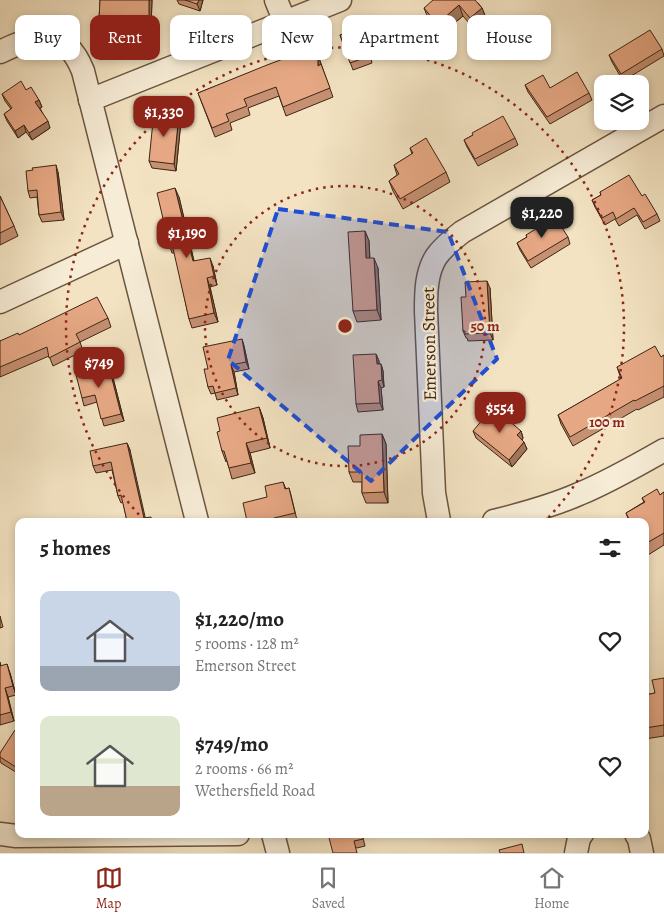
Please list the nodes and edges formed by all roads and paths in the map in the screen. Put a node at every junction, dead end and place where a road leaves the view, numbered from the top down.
1 (276, 0) edge
2 (340, 0) edge
3 (282, 15) edge
4 (302, 15) edge
5 (262, 31) edge
6 (0, 52) edge
7 (90, 100) junction
8 (664, 116) edge
9 (127, 243) junction
10 (0, 302) edge
11 (664, 450) edge
12 (196, 518) edge
13 (438, 518) edge
14 (504, 518) edge
15 (0, 834) edge
16 (15, 836) edge
17 (274, 838) edge
18 (578, 838) edge
19 (639, 838) edge
20 (278, 853) edge
21 (576, 853) edge
22 (642, 853) edge

1 - 3 street
2 - 4 street
5 - 7 street
6 - 7 street
7 - 9 street
8 - 13 street, Emerson Street
9 - 10 street
9 - 12 street
11 - 14 street
15 - 16 street
17 - 20 street
18 - 21 street
19 - 22 street

